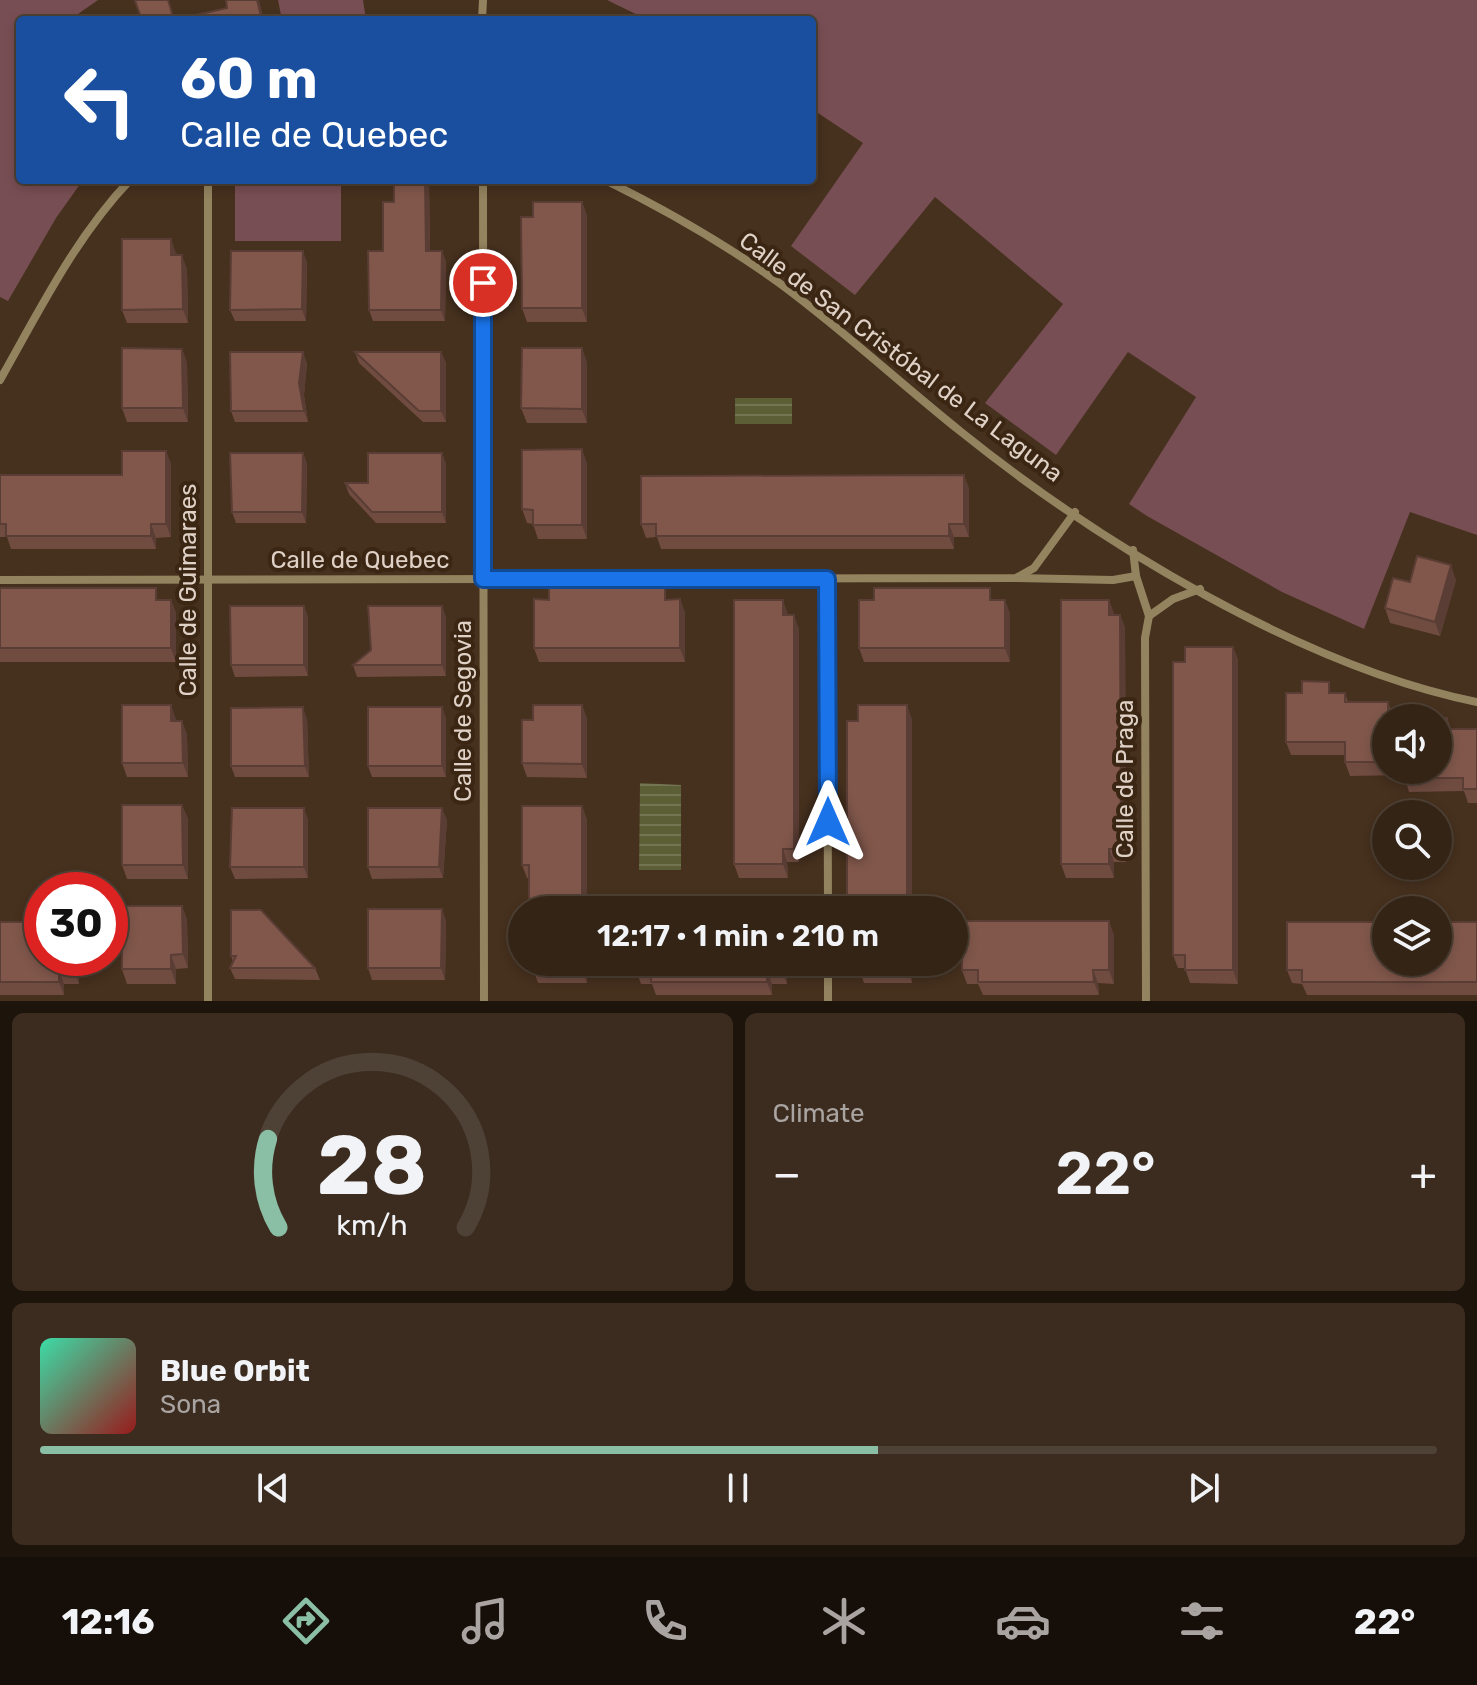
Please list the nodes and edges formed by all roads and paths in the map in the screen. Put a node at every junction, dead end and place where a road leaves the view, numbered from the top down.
1 (126, 184) edge
2 (208, 184) edge
3 (483, 184) edge
4 (613, 184) edge
5 (0, 380) edge
6 (1075, 512) junction
7 (1133, 550) junction
8 (1136, 576) junction
9 (1016, 578) junction
10 (483, 579) junction
11 (827, 579) junction
12 (0, 580) edge
13 (208, 581) junction
14 (1200, 589) junction
15 (1149, 616) junction
16 (1477, 702) edge
17 (828, 896) edge
18 (828, 976) edge
19 (208, 1001) edge
20 (484, 1001) edge
21 (828, 1001) edge
22 (1146, 1001) edge

1 - 5 street
2 - 13 street, Calle de Guimaraes
3 - 10 street, Calle de Segovia
4 - 6 street, Calle de San Cristóbal de La Laguna
6 - 7 street, Calle de San Cristóbal de La Laguna
6 - 9 street
7 - 8 street
7 - 14 street, Calle de San Cristóbal de La Laguna
8 - 9 street, Calle de Quebec
8 - 15 street
9 - 11 street, Calle de Quebec
10 - 11 street, Calle de Quebec
10 - 13 street, Calle de Quebec
10 - 20 street, Calle de Segovia
11 - 17 street
12 - 13 street, Calle de Quebec
13 - 19 street, Calle de Guimaraes
14 - 15 street
14 - 16 street, Calle de San Cristóbal de La Laguna
15 - 22 street, Calle de Praga
18 - 21 street

